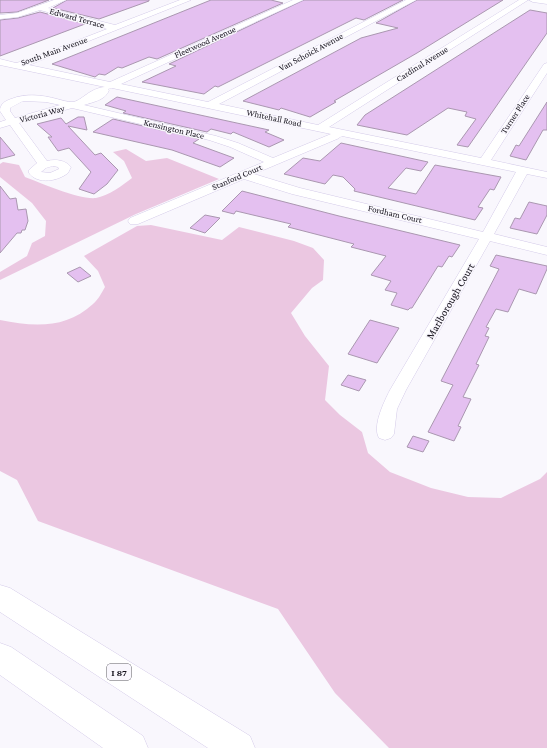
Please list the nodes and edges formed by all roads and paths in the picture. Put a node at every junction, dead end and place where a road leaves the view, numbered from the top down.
1 (62, 0) edge
2 (181, 0) edge
3 (298, 0) edge
4 (412, 0) edge
5 (524, 0) edge
6 (533, 0) edge
7 (547, 2) edge
8 (40, 8) junction
9 (0, 17) edge
10 (111, 27) junction
11 (0, 62) edge
12 (15, 65) junction
13 (547, 66) edge
14 (108, 87) junction
15 (72, 105) junction
16 (210, 105) junction
17 (13, 122) junction
18 (0, 125) edge
19 (320, 128) junction
20 (340, 132) junction
21 (273, 162) junction
22 (484, 162) junction
23 (44, 164) dead end
24 (523, 170) junction
25 (244, 175) junction
26 (547, 175) edge
27 (134, 221) dead end
28 (487, 236) junction
29 (547, 251) edge
30 (384, 434) dead end
31 (0, 597) edge
32 (0, 657) edge
33 (131, 748) edge
34 (238, 748) edge

1 - 8 street
2 - 10 street, South Main Avenue
3 - 14 street, Fleetwood Avenue
4 - 16 street, Van Schoick Avenue
5 - 19 street, Cardinal Avenue
6 - 7 street
8 - 9 street
8 - 10 street, Edward Terrace
10 - 12 street, South Main Avenue
11 - 12 street, Whitehall Road
12 - 14 street, Whitehall Road
13 - 22 street, Turner Place
14 - 15 street, Victoria Way
14 - 16 street, Whitehall Road
15 - 17 street, Victoria Way
15 - 17 street, Kensington Place
15 - 21 street, Kensington Place
16 - 19 street, Whitehall Road
17 - 18 street, Victoria Way
17 - 23 street
19 - 20 street, Whitehall Road
20 - 21 street, Stanford Court
20 - 22 street, Whitehall Road
21 - 25 street, Stanford Court
22 - 24 street, Whitehall Road
24 - 26 street, Whitehall Road
24 - 28 street, Marlborough Court
25 - 27 street, Stanford Court
25 - 28 street, Fordham Court
28 - 29 street, Fordham Court
28 - 30 street, Marlborough Court
31 - 34 highway, I 87
32 - 33 highway

